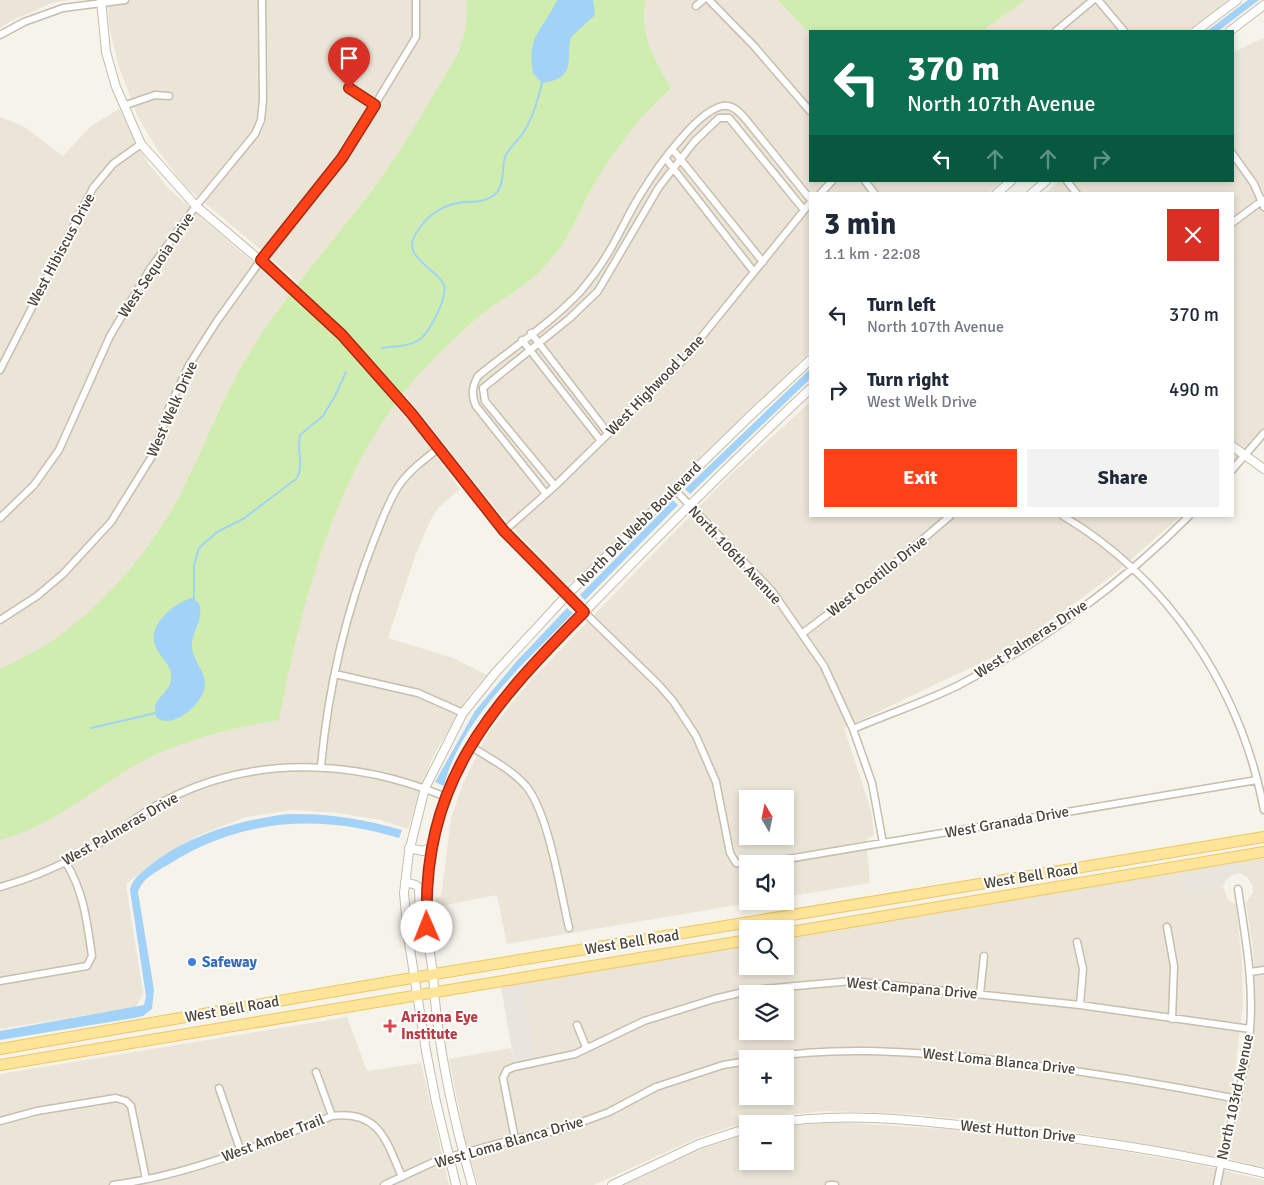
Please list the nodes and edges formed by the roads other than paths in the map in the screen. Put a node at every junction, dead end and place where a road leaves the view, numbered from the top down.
1 (125, 0) edge
2 (262, 0) edge
3 (416, 0) edge
4 (703, 0) edge
5 (709, 0) edge
6 (1092, 0) edge
7 (1098, 0) edge
8 (1237, 0) edge
9 (100, 2) edge
10 (1264, 5) edge
11 (696, 6) dead end
12 (1057, 30) edge
13 (1123, 30) edge
14 (1197, 30) edge
15 (1231, 30) edge
16 (0, 35) edge
17 (349, 88) dead end
18 (169, 96) dead end
19 (126, 105) junction
20 (375, 105) junction
21 (809, 110) edge
22 (141, 144) junction
23 (673, 150) junction
24 (1234, 156) edge
25 (680, 158) junction
26 (666, 159) junction
27 (673, 168) junction
28 (831, 182) edge
29 (866, 182) edge
30 (1010, 182) edge
31 (1045, 182) edge
32 (1068, 182) edge
33 (822, 192) edge
34 (873, 192) edge
35 (998, 192) edge
36 (1033, 192) edge
37 (1075, 192) edge
38 (809, 198) edge
39 (1263, 202) edge
40 (809, 205) edge
41 (196, 206) junction
42 (804, 210) junction
43 (1234, 222) edge
44 (261, 260) junction
45 (763, 262) junction
46 (754, 272) junction
47 (531, 333) junction
48 (522, 340) junction
49 (538, 343) junction
50 (529, 350) junction
51 (809, 361) edge
52 (0, 370) edge
53 (809, 390) edge
54 (608, 433) junction
55 (1264, 433) edge
56 (601, 441) junction
57 (1234, 447) edge
58 (439, 448) junction
59 (1246, 454) junction
60 (1234, 468) edge
61 (1264, 469) edge
62 (555, 486) junction
63 (674, 489) junction
64 (546, 494) junction
65 (689, 506) junction
66 (949, 517) edge
67 (1065, 517) edge
68 (1188, 517) edge
69 (0, 518) edge
70 (504, 531) junction
71 (1133, 567) junction
72 (567, 595) junction
73 (584, 612) junction
74 (0, 620) edge
75 (802, 633) junction
76 (335, 674) junction
77 (463, 713) junction
78 (853, 729) junction
79 (470, 746) junction
80 (321, 766) junction
81 (1257, 780) junction
82 (425, 788) junction
83 (446, 797) junction
84 (1264, 810) edge
85 (1264, 838) edge
86 (883, 843) junction
87 (432, 847) junction
88 (409, 848) junction
89 (1264, 852) edge
90 (794, 858) edge
91 (66, 862) junction
92 (739, 864) edge
93 (405, 882) junction
94 (0, 887) edge
95 (1238, 889) dead end
96 (1167, 927) dead end
97 (569, 928) dead end
98 (794, 931) edge
99 (427, 933) junction
100 (739, 942) edge
101 (1077, 942) dead end
102 (984, 956) dead end
103 (1264, 970) edge
104 (1250, 972) junction
105 (433, 974) junction
106 (415, 978) junction
107 (0, 980) edge
108 (433, 993) junction
109 (980, 994) junction
110 (417, 997) junction
111 (1080, 1005) junction
112 (237, 1009) junction
113 (1172, 1019) junction
114 (240, 1025) junction
115 (577, 1025) dead end
116 (1250, 1029) junction
117 (586, 1048) junction
118 (0, 1049) edge
119 (794, 1052) edge
120 (739, 1062) edge
121 (0, 1065) edge
122 (316, 1072) dead end
123 (219, 1088) dead end
124 (1238, 1099) junction
125 (332, 1116) junction
126 (0, 1121) edge
127 (794, 1121) edge
128 (739, 1131) edge
129 (515, 1139) junction
130 (241, 1152) junction
131 (463, 1152) junction
132 (448, 1157) junction
133 (1221, 1163) junction
134 (1264, 1173) edge
135 (402, 1177) junction
136 (146, 1179) junction
137 (113, 1185) edge
138 (384, 1185) edge
139 (456, 1185) edge
140 (472, 1185) edge
141 (612, 1185) edge
142 (829, 1185) edge
143 (835, 1185) edge
144 (1217, 1185) edge

1 - 9 street
2 - 41 street, West Sequoia Drive
3 - 20 street, West Welk Drive
4 - 11 street
5 - 21 street
6 - 12 street
7 - 13 street
8 - 14 street
9 - 16 street
9 - 19 street
10 - 15 street
17 - 20 street
18 - 19 street
19 - 22 street
20 - 44 street, West Welk Drive
22 - 41 street
22 - 52 street, West Hibiscus Drive
23 - 25 street
23 - 26 street
23 - 38 street
24 - 39 street
25 - 27 street
25 - 42 street
25 - 45 street
26 - 27 street
26 - 47 street
27 - 46 street
27 - 49 street
28 - 33 street
29 - 34 street
30 - 35 street
31 - 36 street
32 - 37 street
39 - 43 street
40 - 42 street, West Highwood Lane
41 - 44 street
41 - 69 street, West Sequoia Drive
42 - 45 street, West Highwood Lane
44 - 58 street
44 - 74 street, West Welk Drive
45 - 46 street, West Highwood Lane
46 - 54 street, West Highwood Lane
47 - 48 street
47 - 49 street
48 - 50 street
48 - 64 street
49 - 50 street
49 - 54 street
50 - 56 street
50 - 62 street
51 - 63 street, North Del Webb Boulevard
53 - 65 street, North Del Webb Boulevard
54 - 56 street, West Highwood Lane
55 - 59 street
56 - 62 street, West Highwood Lane
57 - 59 street
58 - 70 street
58 - 76 street
59 - 60 street
59 - 61 street
62 - 64 street, West Highwood Lane
63 - 65 street, North 106th Avenue
63 - 72 street, North Del Webb Boulevard
64 - 70 street, West Highwood Lane
65 - 73 street, North Del Webb Boulevard
65 - 75 street, North 106th Avenue
66 - 75 street, West Ocotillo Drive
67 - 71 street
68 - 71 street, West Palmeras Drive
70 - 72 street
71 - 78 street, West Palmeras Drive
71 - 81 street
72 - 73 street
72 - 77 street, North Del Webb Boulevard
73 - 79 street, North Del Webb Boulevard
73 - 92 street
75 - 78 street, North 106th Avenue
76 - 77 street
76 - 80 street
77 - 82 street, North Del Webb Boulevard
78 - 86 street, North 106th Avenue
79 - 83 street, North Del Webb Boulevard
79 - 97 street
80 - 82 street, West Palmeras Drive
80 - 91 street, West Palmeras Drive
81 - 84 street
81 - 86 street, West Granada Drive
82 - 83 street, West Palmeras Drive
82 - 88 street, North Del Webb Boulevard
83 - 87 street, North Del Webb Boulevard
85 - 105 main road, West Bell Road
86 - 90 street, West Granada Drive
87 - 88 street
87 - 99 street, North Del Webb Boulevard
88 - 93 street, North Del Webb Boulevard
89 - 98 main road, West Bell Road
91 - 94 street, West Palmeras Drive
91 - 107 street
93 - 99 street
93 - 106 street, North Del Webb Boulevard
95 - 104 street, North 103rd Avenue
96 - 113 street
99 - 105 street, North Del Webb Boulevard
100 - 108 main road, West Bell Road
101 - 111 street
102 - 109 street
103 - 104 street
104 - 116 street, North 103rd Avenue
105 - 106 main road, West Bell Road
105 - 108 street, North Del Webb Boulevard
106 - 110 street, North Del Webb Boulevard
106 - 112 main road, West Bell Road
108 - 110 main road, West Bell Road
108 - 131 street, North Del Webb Boulevard
109 - 111 street, West Campana Drive
109 - 117 street, West Campana Drive
110 - 114 main road, West Bell Road
110 - 132 street, North Del Webb Boulevard
111 - 113 street, West Campana Drive
112 - 114 main road
112 - 118 main road, West Bell Road
113 - 116 street, West Campana Drive
114 - 121 main road, West Bell Road
115 - 117 street
116 - 124 street, North 103rd Avenue
117 - 129 street, West Campana Drive
119 - 124 street, West Loma Blanca Drive
120 - 129 street, West Loma Blanca Drive
122 - 125 street
123 - 130 street
124 - 133 street, North 103rd Avenue
125 - 130 street, West Amber Trail
125 - 135 street, West Amber Trail
126 - 136 street
127 - 133 street, West Hutton Drive
128 - 141 street
129 - 131 street, West Loma Blanca Drive
130 - 136 street, West Amber Trail
131 - 132 street, West Loma Blanca Drive
131 - 140 street, North Del Webb Boulevard
132 - 135 street, West Loma Blanca Drive
132 - 139 street, North Del Webb Boulevard
133 - 134 street, West Hutton Drive
133 - 144 street, North 103rd Avenue
135 - 138 street, West Loma Blanca Drive
136 - 137 street, West Amber Trail
142 - 143 street

